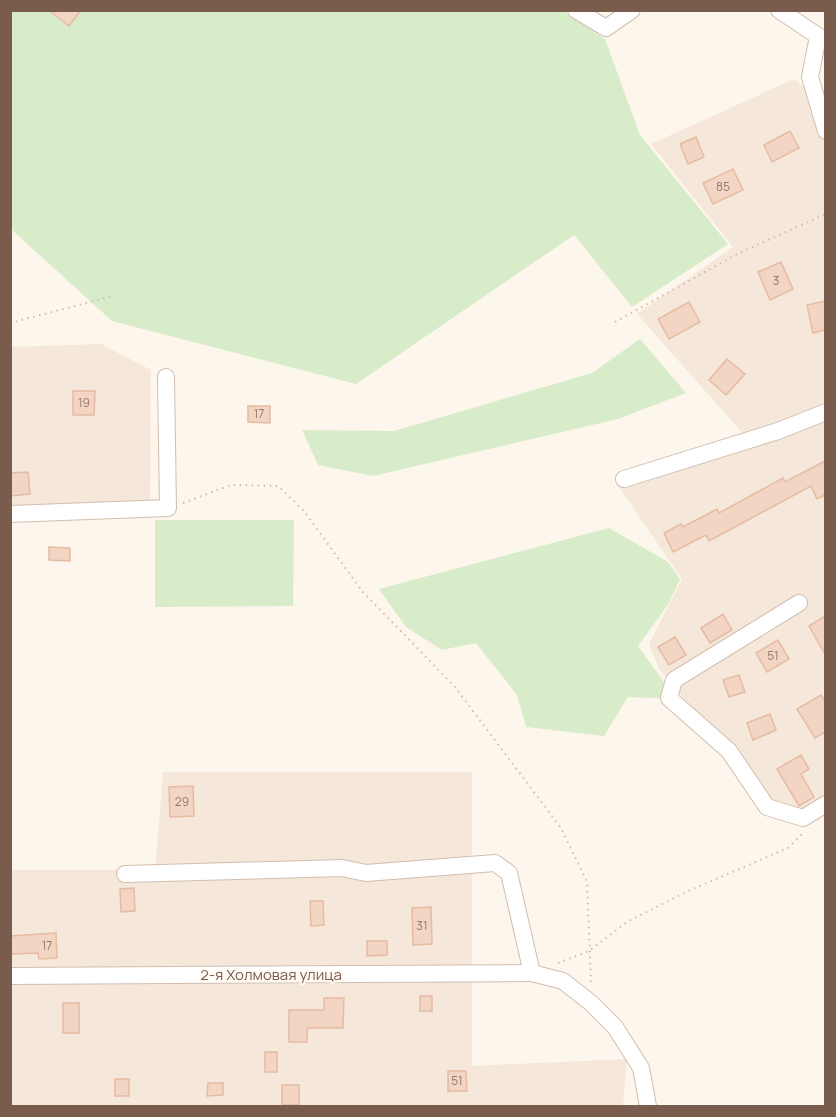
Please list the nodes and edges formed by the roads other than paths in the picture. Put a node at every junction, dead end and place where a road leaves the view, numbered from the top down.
1 (576, 10) edge
2 (632, 10) edge
3 (778, 10) edge
4 (825, 131) edge
5 (166, 377) dead end
6 (825, 412) edge
7 (624, 479) dead end
8 (10, 514) edge
9 (799, 603) dead end
10 (825, 804) edge
11 (125, 874) dead end
12 (532, 973) junction
13 (10, 976) edge
14 (648, 1107) edge

1 - 2 street
3 - 4 street
5 - 8 street
6 - 7 street
9 - 10 street
11 - 12 street
12 - 13 street, 2-я Холмовая улица
12 - 14 street, 2-я Холмовая улица

